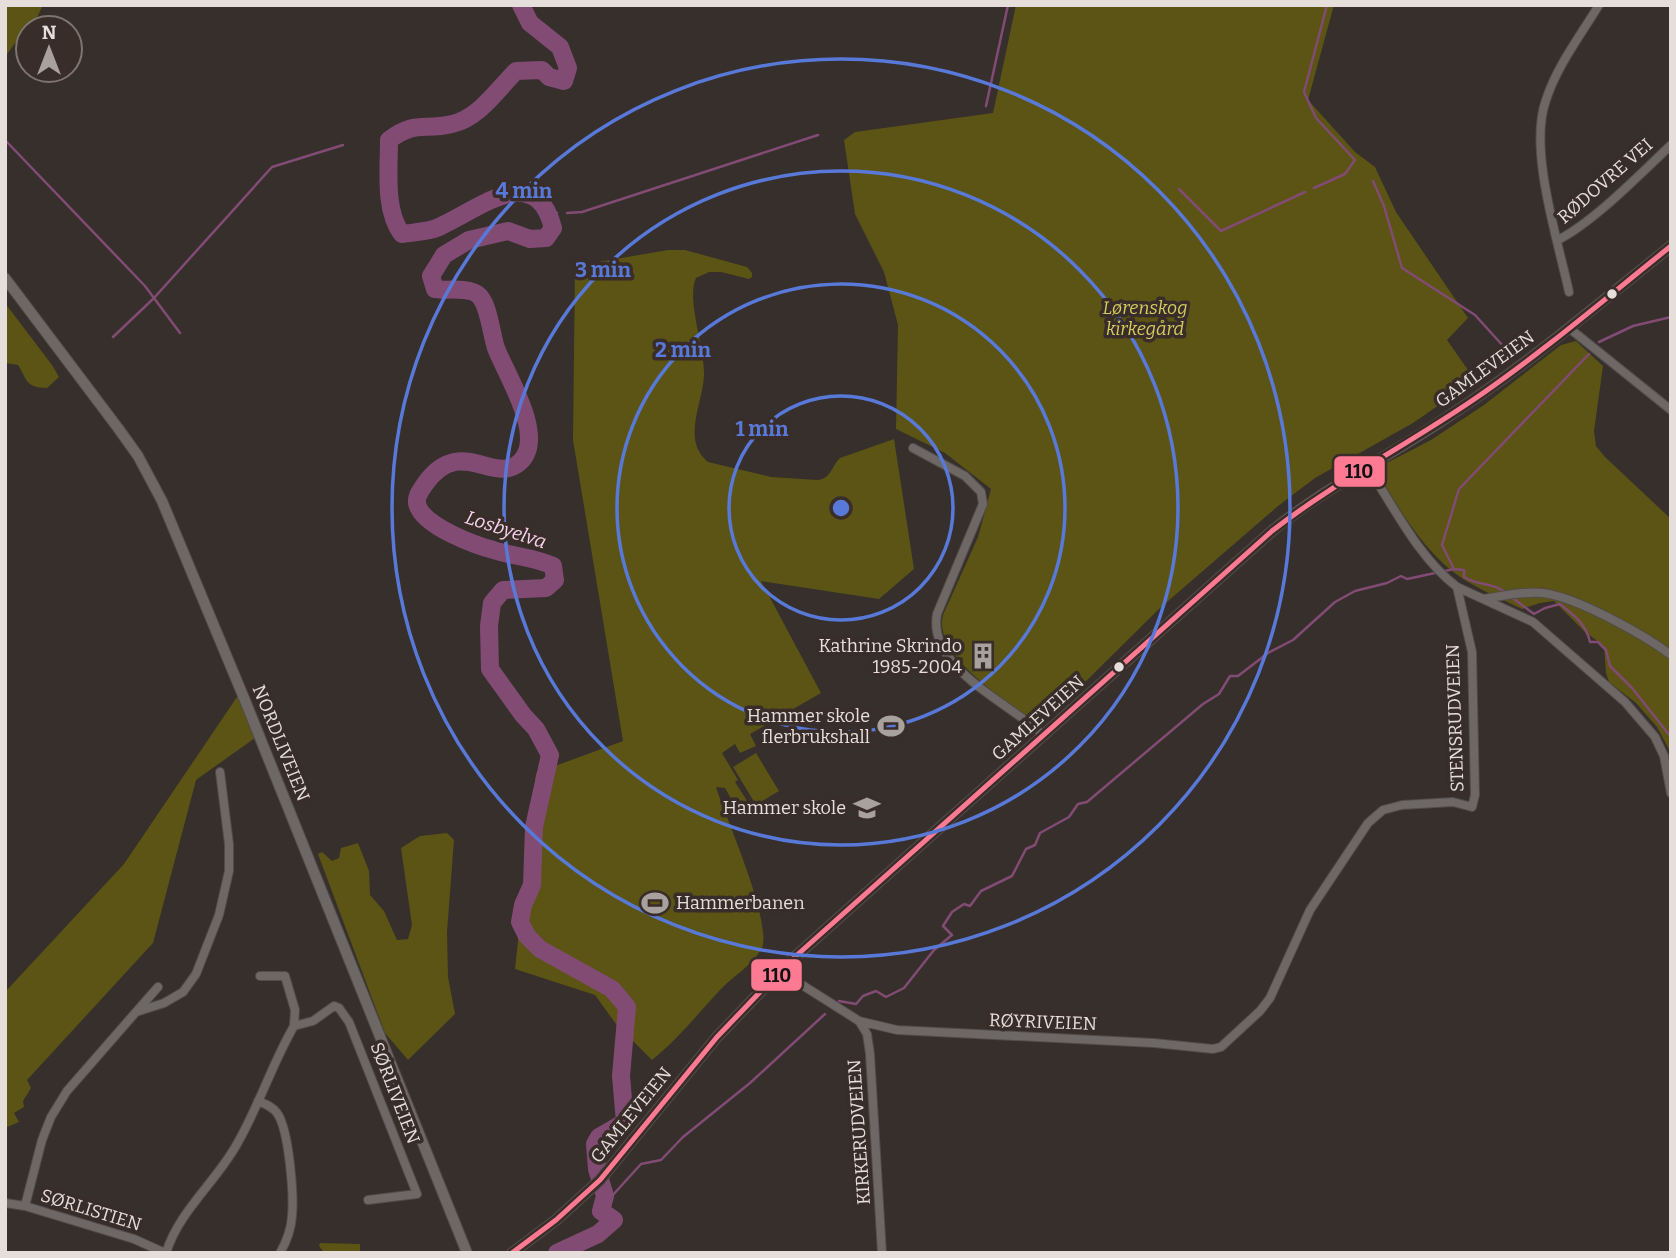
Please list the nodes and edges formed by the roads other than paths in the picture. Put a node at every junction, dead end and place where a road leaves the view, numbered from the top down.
1 (1599, 5) edge
2 (1671, 145) edge
3 (1558, 240) junction
4 (1671, 246) edge
5 (5, 278) edge
6 (1569, 292) dead end
7 (1569, 328) junction
8 (1671, 410) edge
9 (913, 448) dead end
10 (1367, 466) junction
11 (1457, 587) junction
12 (1483, 599) junction
13 (1671, 655) edge
14 (1044, 736) junction
15 (220, 772) dead end
16 (1671, 793) edge
17 (780, 971) junction
18 (260, 976) dead end
19 (158, 987) dead end
20 (136, 1012) junction
21 (859, 1021) junction
22 (294, 1026) junction
23 (1224, 1044) joint
24 (258, 1101) junction
25 (368, 1200) dead end
26 (5, 1203) edge
27 (25, 1206) junction
28 (510, 1252) edge
29 (165, 1253) edge
30 (280, 1253) edge
31 (467, 1253) edge
32 (882, 1253) edge

1 - 3 street
2 - 3 street, RØDOVRE VEI
3 - 6 street
4 - 7 main road, GAMLEVEIEN
5 - 31 main road, NORDLIVEIEN
7 - 8 street
7 - 10 main road, GAMLEVEIEN
9 - 14 street
10 - 11 street
10 - 14 main road, GAMLEVEIEN
11 - 12 street
11 - 23 street, STENSRUDVEIEN
12 - 13 street
12 - 16 street
14 - 17 main road, GAMLEVEIEN
15 - 20 street
17 - 21 street
17 - 28 main road, GAMLEVEIEN
18 - 22 street
19 - 20 street
20 - 27 street
21 - 23 street, RØYRIVEIEN
21 - 32 street, KIRKERUDVEIEN
22 - 24 street
22 - 25 street, SØRLIVEIEN
24 - 29 street
24 - 30 street
26 - 27 street, SØRLISTIEN
27 - 29 street, SØRLISTIEN

